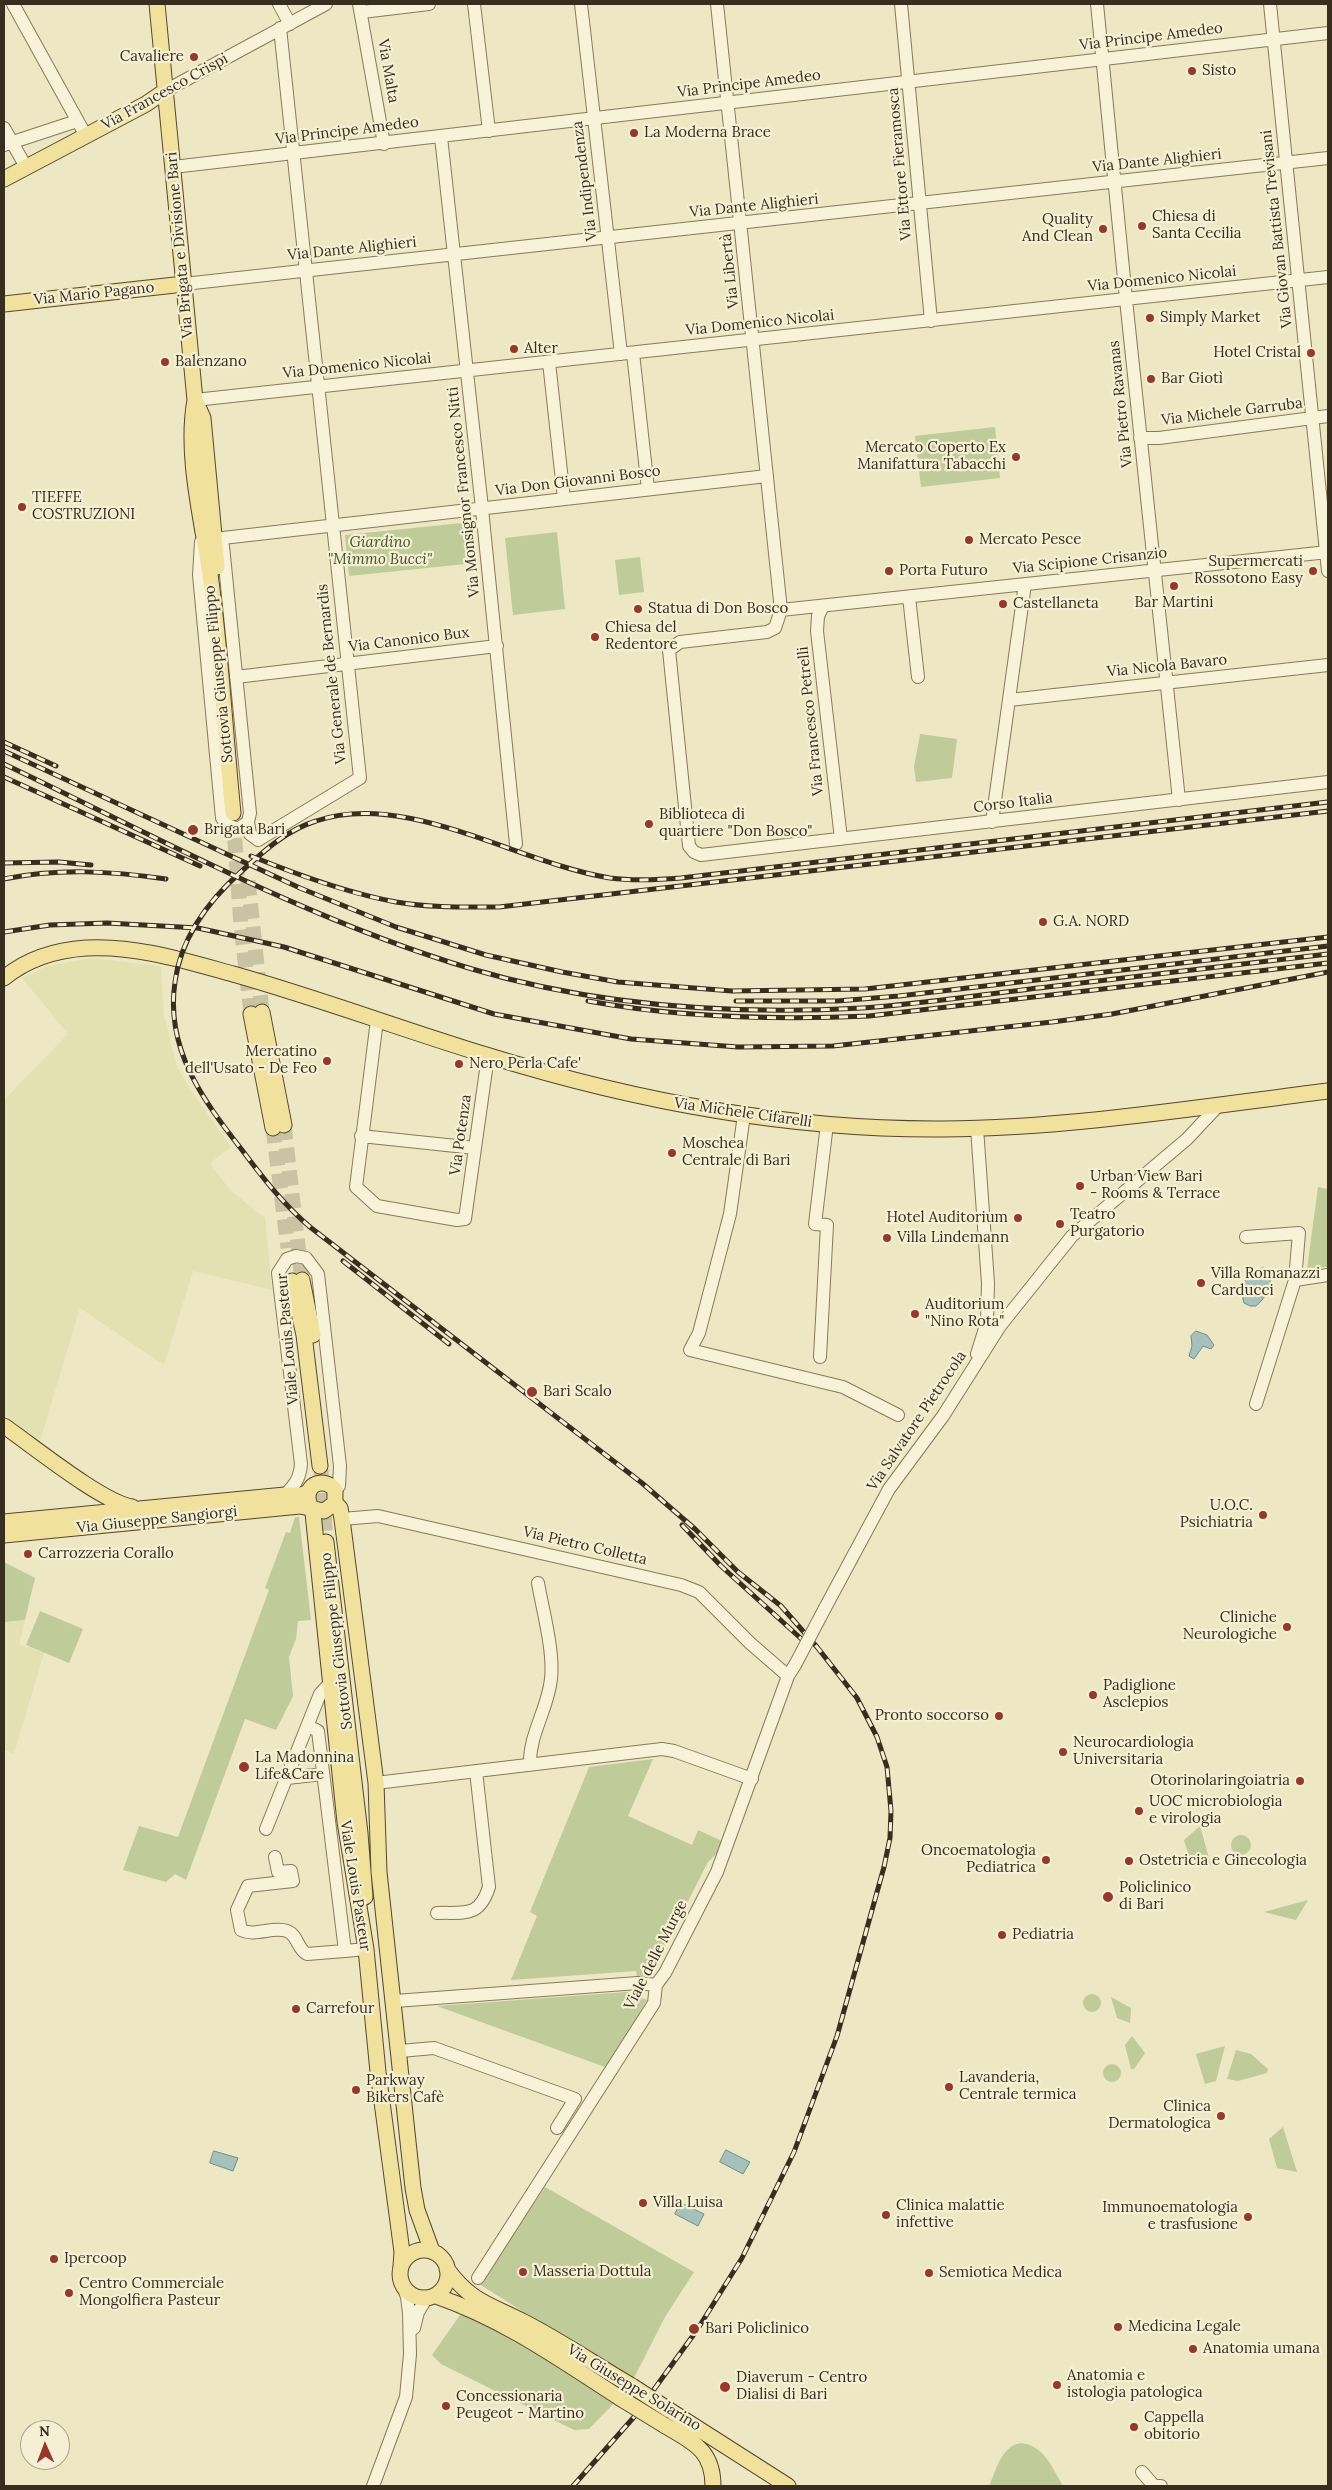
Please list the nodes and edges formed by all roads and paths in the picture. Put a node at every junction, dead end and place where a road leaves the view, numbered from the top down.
1 (13, 4) edge
2 (157, 4) edge
3 (279, 4) edge
4 (326, 4) edge
5 (429, 4) edge
6 (474, 4) edge
7 (581, 4) edge
8 (717, 4) edge
9 (901, 4) edge
10 (1097, 4) edge
11 (1270, 4) edge
12 (360, 8) edge
13 (285, 26) junction
14 (1328, 33) edge
15 (1274, 39) junction
16 (1102, 59) junction
17 (908, 82) junction
18 (165, 91) junction
19 (728, 102) junction
20 (594, 119) junction
21 (78, 121) junction
22 (4, 128) edge
23 (489, 131) junction
24 (86, 136) junction
25 (440, 137) junction
26 (8, 144) edge
27 (384, 144) junction
28 (293, 154) junction
29 (1328, 158) edge
30 (1287, 163) junction
31 (26, 167) junction
32 (173, 168) junction
33 (4, 179) edge
34 (1114, 182) junction
35 (920, 204) junction
36 (741, 223) junction
37 (608, 238) junction
38 (454, 254) junction
39 (305, 270) junction
40 (1328, 277) edge
41 (1299, 280) junction
42 (184, 284) junction
43 (1126, 300) junction
44 (4, 304) edge
45 (931, 321) junction
46 (753, 340) junction
47 (627, 354) junction
48 (549, 362) junction
49 (467, 371) junction
50 (318, 387) junction
51 (195, 400) junction
52 (1328, 416) edge
53 (1312, 418) junction
54 (1140, 438) junction
55 (767, 476) junction
56 (648, 489) junction
57 (564, 499) junction
58 (482, 509) junction
59 (332, 526) junction
60 (208, 537) junction
61 (1327, 552) edge
62 (1155, 570) junction
63 (1328, 571) edge
64 (1026, 584) junction
65 (909, 597) junction
66 (823, 606) junction
67 (786, 609) junction
68 (817, 629) junction
69 (497, 646) junction
70 (347, 664) junction
71 (1328, 665) edge
72 (236, 677) junction
73 (918, 677) dead end
74 (1167, 682) junction
75 (1009, 700) junction
76 (1328, 782) edge
77 (1179, 800) junction
78 (241, 816) junction
79 (992, 822) junction
80 (841, 839) junction
81 (516, 844) dead end
82 (4, 978) edge
83 (256, 1013) tunnel mouth
84 (377, 1020) junction
85 (488, 1056) junction
86 (1328, 1091) edge
87 (1217, 1106) junction
88 (744, 1115) junction
89 (827, 1124) junction
90 (278, 1126) tunnel mouth
91 (977, 1128) junction
92 (361, 1136) junction
93 (475, 1148) junction
94 (1246, 1237) dead end
95 (1328, 1275) edge
96 (1295, 1280) junction
97 (295, 1302) junction
98 (820, 1357) dead end
99 (972, 1370) junction
100 (1256, 1404) dead end
101 (898, 1415) dead end
102 (4, 1426) edge
103 (93, 1488) junction
104 (285, 1495) junction
105 (310, 1495) junction
106 (335, 1496) junction
107 (141, 1509) junction
108 (90, 1514) junction
109 (342, 1518) junction
110 (4, 1522) edge
111 (4, 1535) edge
112 (538, 1582) dead end
113 (792, 1671) junction
114 (331, 1682) junction
115 (308, 1726) junction
116 (530, 1765) junction
117 (476, 1771) junction
118 (323, 1774) junction
119 (287, 1778) junction
120 (752, 1779) junction
121 (376, 1783) junction
122 (266, 1829) dead end
123 (274, 1857) dead end
124 (379, 1872) junction
125 (437, 1913) dead end
126 (366, 1949) junction
127 (344, 1951) junction
128 (656, 1985) junction
129 (394, 2001) junction
130 (400, 2051) junction
131 (557, 2128) dead end
132 (432, 2251) junction
133 (400, 2266) junction
134 (447, 2268) junction
135 (478, 2278) dead end
136 (404, 2289) junction
137 (431, 2297) junction
138 (473, 2304) junction
139 (410, 2350) junction
140 (1142, 2472) dead end
141 (373, 2486) edge
142 (713, 2486) edge
143 (788, 2486) edge
144 (1161, 2486) edge

1 - 21 street
2 - 18 main road, Via Brigata e Divisione Bari
3 - 13 street
4 - 13 street, Via Francesco Crispi
5 - 12 street
6 - 23 street
7 - 20 street, Via Indipendenza
8 - 19 street, Via Libertà
9 - 17 street, Via Ettore Fieramosca
10 - 16 street, Via Pietro Ravanas
11 - 15 street, Via Giovan Battista Trevisani
12 - 27 street, Via Malta
13 - 18 street, Via Francesco Crispi
13 - 28 street, Via Generale de Bernardis
14 - 15 street, Via Principe Amedeo
15 - 16 street, Via Principe Amedeo
15 - 30 street, Via Giovan Battista Trevisani
16 - 17 street, Via Principe Amedeo
16 - 34 street, Via Pietro Ravanas
17 - 19 street, Via Principe Amedeo
17 - 35 street, Via Ettore Fieramosca
18 - 24 main road, Via Francesco Crispi
18 - 32 main road, Via Brigata e Divisione Bari
19 - 20 street, Via Principe Amedeo
19 - 36 street, Via Libertà
20 - 23 street, Via Principe Amedeo
20 - 37 street, Via Indipendenza
21 - 24 street
21 - 26 street
22 - 26 street
23 - 25 street, Via Principe Amedeo
24 - 31 main road, Via Francesco Crispi
25 - 27 street, Via Principe Amedeo
25 - 38 street, Via Monsignor Francesco Nitti
26 - 31 street
27 - 28 street, Via Principe Amedeo
28 - 32 street, Via Principe Amedeo
28 - 39 street, Via Generale de Bernardis
29 - 30 street, Via Dante Alighieri
30 - 34 street, Via Dante Alighieri
30 - 41 street, Via Giovan Battista Trevisani
31 - 33 main road, Via Francesco Crispi
32 - 42 main road, Via Brigata e Divisione Bari
34 - 35 street, Via Dante Alighieri
34 - 43 street, Via Pietro Ravanas
35 - 36 street, Via Dante Alighieri
35 - 45 street, Via Ettore Fieramosca
36 - 37 street, Via Dante Alighieri
36 - 46 street, Via Libertà
37 - 38 street, Via Dante Alighieri
37 - 47 street, Via Indipendenza
38 - 39 street, Via Dante Alighieri
38 - 49 street, Via Monsignor Francesco Nitti
39 - 42 street, Via Dante Alighieri
39 - 50 street, Via Generale de Bernardis
40 - 41 street, Via Domenico Nicolai
41 - 43 street, Via Domenico Nicolai
41 - 53 street, Via Giovan Battista Trevisani
42 - 44 main road, Via Mario Pagano
42 - 51 main road, Via Brigata e Divisione Bari
43 - 45 street, Via Domenico Nicolai
43 - 54 street, Via Pietro Ravanas
45 - 46 street, Via Domenico Nicolai
46 - 47 street, Via Domenico Nicolai
46 - 55 street, Via Libertà
47 - 48 street, Via Domenico Nicolai
47 - 56 street, Via Indipendenza
48 - 49 street, Via Domenico Nicolai
48 - 57 street
49 - 50 street, Via Domenico Nicolai
49 - 58 street, Via Monsignor Francesco Nitti
50 - 51 street, Via Domenico Nicolai
50 - 59 street, Via Generale de Bernardis
51 - 60 main road, Via Brigata e Divisione Bari
52 - 53 street, Via Michele Garruba
53 - 54 street, Via Michele Garruba
53 - 61 street, Via Giovan Battista Trevisani
54 - 62 street, Via Pietro Ravanas
55 - 56 street, Via Don Giovanni Bosco
55 - 67 street, Via Libertà
56 - 57 street, Via Don Giovanni Bosco
57 - 58 street, Via Don Giovanni Bosco
58 - 59 street, Via Don Giovanni Bosco
58 - 69 street, Via Monsignor Francesco Nitti
59 - 60 street, Via Don Giovanni Bosco
59 - 70 street, Via Generale de Bernardis
60 - 72 street
60 - 78 main road, Sottovia Giuseppe Filippo
61 - 62 street, Via Scipione Crisanzio
61 - 63 street, Via Giovan Battista Trevisani
62 - 64 street, Via Scipione Crisanzio
62 - 74 street, Via Pietro Ravanas
64 - 65 street, Via Scipione Crisanzio
64 - 75 street
65 - 66 street, Via Scipione Crisanzio
65 - 73 street
66 - 67 street, Via Scipione Crisanzio
66 - 68 street, Via Francesco Petrelli
67 - 68 street, Via Francesco Petrelli
67 - 80 street, Corso Italia
68 - 80 street, Via Francesco Petrelli
69 - 70 street, Via Canonico Bux
69 - 81 street, Via Monsignor Francesco Nitti
70 - 72 street, Via Canonico Bux
70 - 78 street, Via Generale de Bernardis
71 - 74 street, Via Nicola Bavaro
72 - 78 street
74 - 75 street, Via Nicola Bavaro
74 - 77 street, Via Pietro Ravanas
75 - 79 street
76 - 77 street, Corso Italia
77 - 79 street, Corso Italia
79 - 80 street, Corso Italia
82 - 84 main road, Via Michele Cifarelli
83 - 90 main road
84 - 85 main road, Via Michele Cifarelli
84 - 92 street
85 - 88 main road, Via Michele Cifarelli
85 - 93 street, Via Potenza
86 - 87 main road, Via Michele Cifarelli
87 - 91 main road, Via Michele Cifarelli
87 - 99 street, Via Salvatore Pietrocola
88 - 89 main road, Via Michele Cifarelli
88 - 101 street
89 - 91 main road, Via Michele Cifarelli
89 - 98 street
91 - 99 street
92 - 93 street
92 - 93 street, Via Potenza
94 - 96 street
95 - 96 street
96 - 100 street
97 - 97 main road
97 - 105 main road, Viale Louis Pasteur
99 - 113 street, Via Salvatore Pietrocola, bridge
102 - 103 main road
103 - 107 main road
103 - 108 main road
104 - 105 main road, Via Giuseppe Sangiorgi
104 - 106 street, Viale Louis Pasteur
104 - 107 main road, Via Giuseppe Sangiorgi
105 - 106 main road
105 - 106 main road
105 - 111 main road, Via Giuseppe Sangiorgi
105 - 114 main road, Viale Louis Pasteur
106 - 109 main road, Viale Louis Pasteur
107 - 108 main road, Via Giuseppe Sangiorgi
108 - 110 main road, Via Giuseppe Sangiorgi
109 - 113 street, Via Pietro Colletta
109 - 121 main road, Viale Louis Pasteur
112 - 116 street
113 - 120 street, Viale delle Murge
114 - 115 street
114 - 126 main road, Viale Louis Pasteur
115 - 118 street
115 - 119 street
116 - 117 street
116 - 120 street
117 - 121 street
117 - 125 street
118 - 119 street
118 - 127 street
119 - 122 street
120 - 128 street, Viale delle Murge
121 - 124 main road, Viale Louis Pasteur
123 - 127 street
124 - 126 main road, Sottovia Giuseppe Filippo
124 - 129 main road, Viale Louis Pasteur
126 - 127 street
126 - 133 main road, Viale Louis Pasteur
128 - 129 street
128 - 135 street, Viale delle Murge
129 - 130 main road, Viale Louis Pasteur
130 - 131 street
130 - 132 main road, Viale Louis Pasteur
132 - 133 main road
132 - 134 main road
133 - 136 main road
134 - 137 main road
134 - 138 main road
136 - 137 main road
136 - 139 street
137 - 138 main road
137 - 139 street
138 - 142 main road, Via Giuseppe Solarino, bridge
138 - 143 main road, Via Giuseppe Solarino, bridge
139 - 141 street
140 - 144 street

